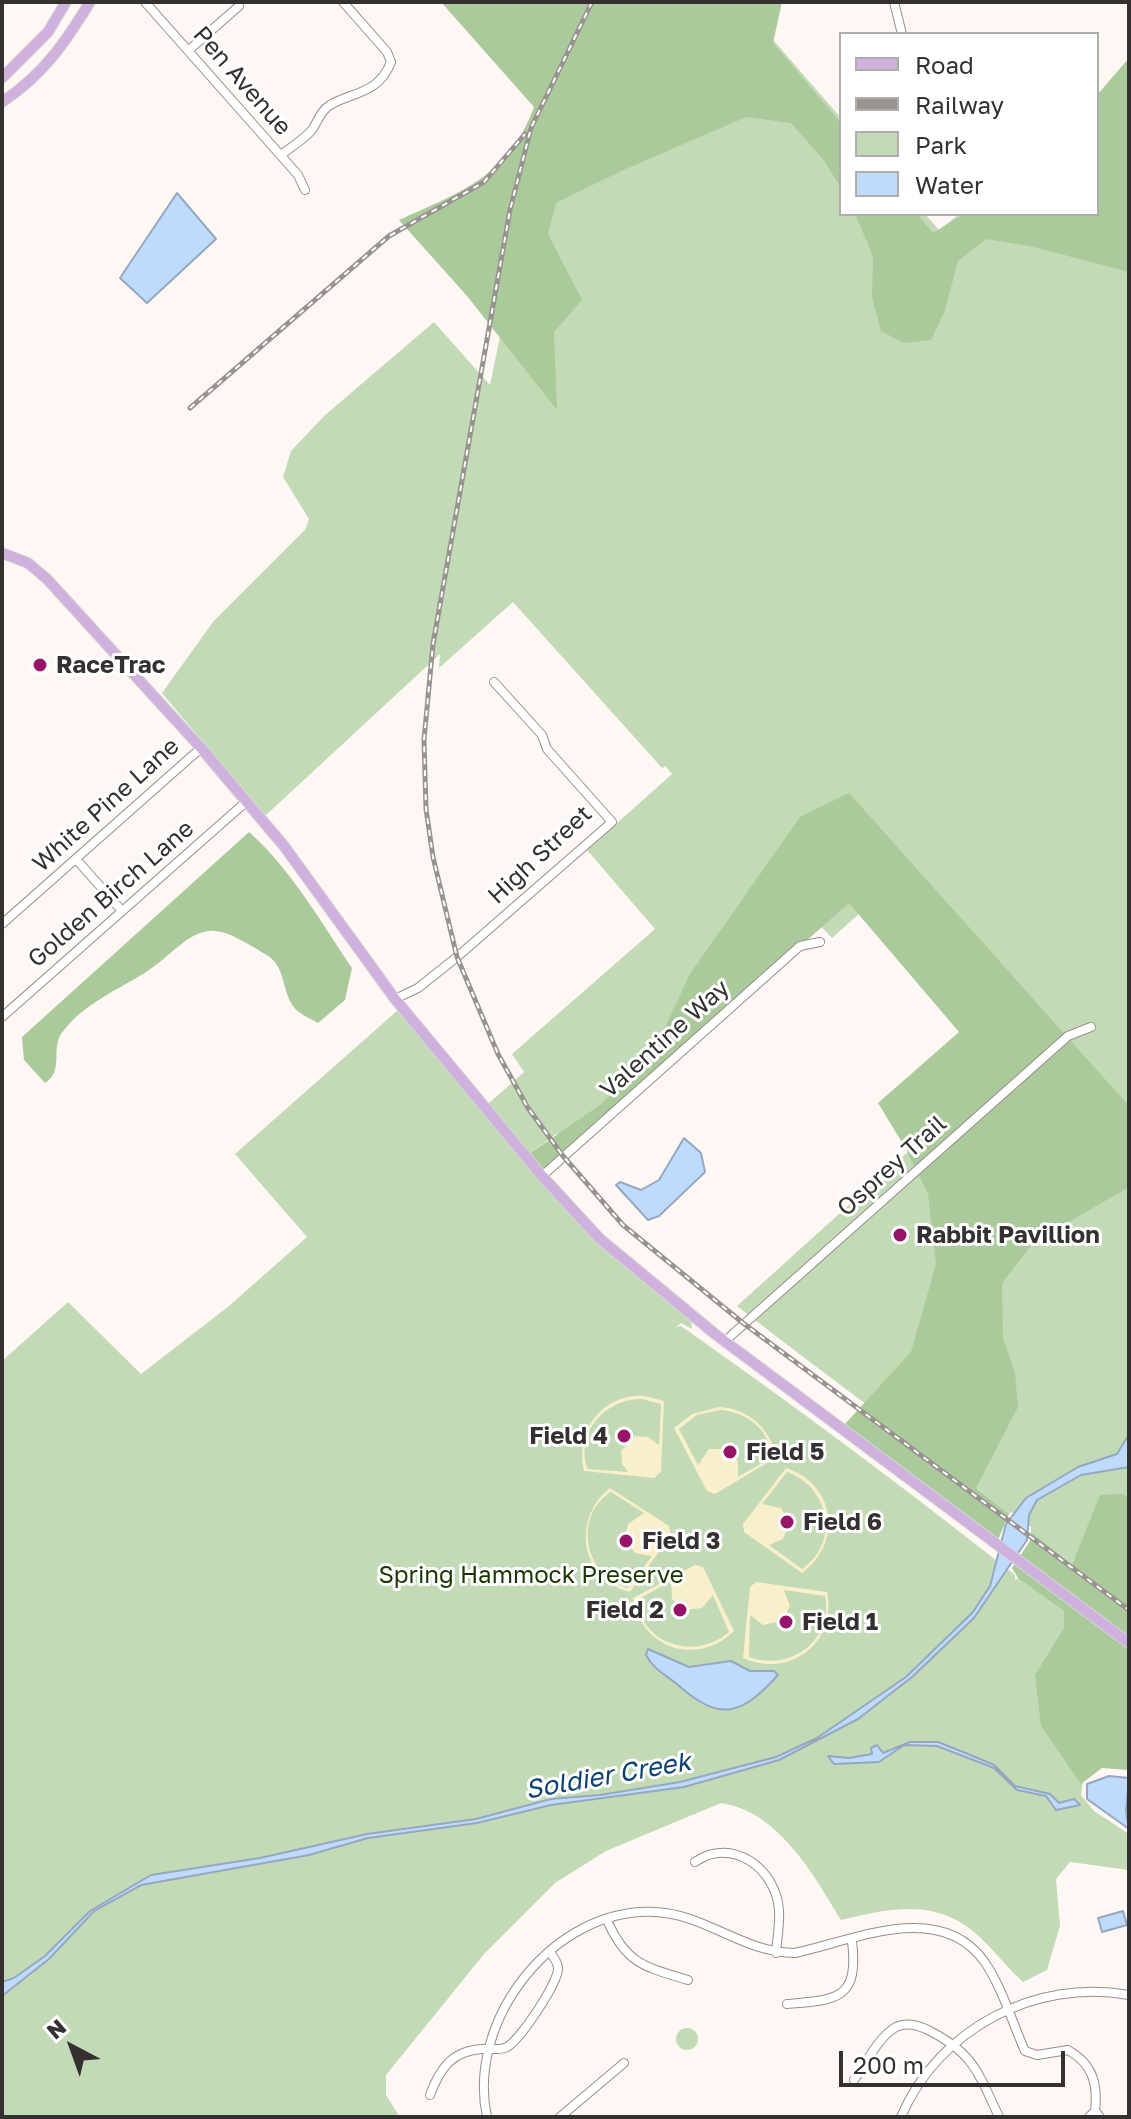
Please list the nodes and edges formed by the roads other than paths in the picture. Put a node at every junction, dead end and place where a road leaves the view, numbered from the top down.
1 (66, 2) edge
2 (90, 2) edge
3 (145, 2) edge
4 (343, 2) edge
5 (894, 2) edge
6 (239, 6) dead end
7 (902, 32) edge
8 (189, 50) junction
9 (4, 76) edge
10 (2, 102) edge
11 (281, 155) junction
12 (305, 190) dead end
13 (2, 553) edge
14 (494, 682) dead end
15 (201, 748) junction
16 (247, 801) junction
17 (76, 859) junction
18 (122, 911) junction
19 (2, 924) edge
20 (820, 942) dead end
21 (395, 999) junction
22 (2, 1017) edge
23 (1091, 1027) dead end
24 (542, 1176) junction
25 (725, 1341) junction
26 (1129, 1643) edge
27 (695, 1862) dead end
28 (607, 1920) junction
29 (852, 1941) junction
30 (550, 1952) junction
31 (776, 1953) junction
32 (688, 1980) dead end
33 (1129, 1995) edge
34 (787, 2004) dead end
35 (1006, 2009) junction
36 (954, 2043) junction
37 (487, 2049) junction
38 (624, 2063) dead end
39 (854, 2080) dead end
40 (430, 2095) dead end
41 (1094, 2115) edge
42 (487, 2117) edge
43 (560, 2117) edge
44 (901, 2117) edge
45 (999, 2117) edge

1 - 9 main road
2 - 10 main road
3 - 8 street, Pen Avenue
4 - 11 street
5 - 7 street
6 - 8 street
8 - 11 street, Pen Avenue
11 - 12 street, Pen Avenue
13 - 15 main road
14 - 21 street, High Street
15 - 16 main road
15 - 17 street, White Pine Lane
16 - 18 street, Golden Birch Lane
16 - 21 main road
17 - 18 street
17 - 19 street, White Pine Lane
18 - 22 street, Golden Birch Lane
20 - 24 street, Valentine Way
21 - 24 main road
23 - 25 street, Osprey Trail
24 - 25 main road
25 - 26 main road
27 - 31 street
28 - 30 street
28 - 31 street
28 - 32 street
29 - 31 street
29 - 34 street
29 - 35 street
30 - 37 street
30 - 37 street
33 - 35 street
35 - 36 street
35 - 41 street
36 - 39 street
36 - 44 street
36 - 45 street
37 - 40 street
37 - 42 street
38 - 43 street

